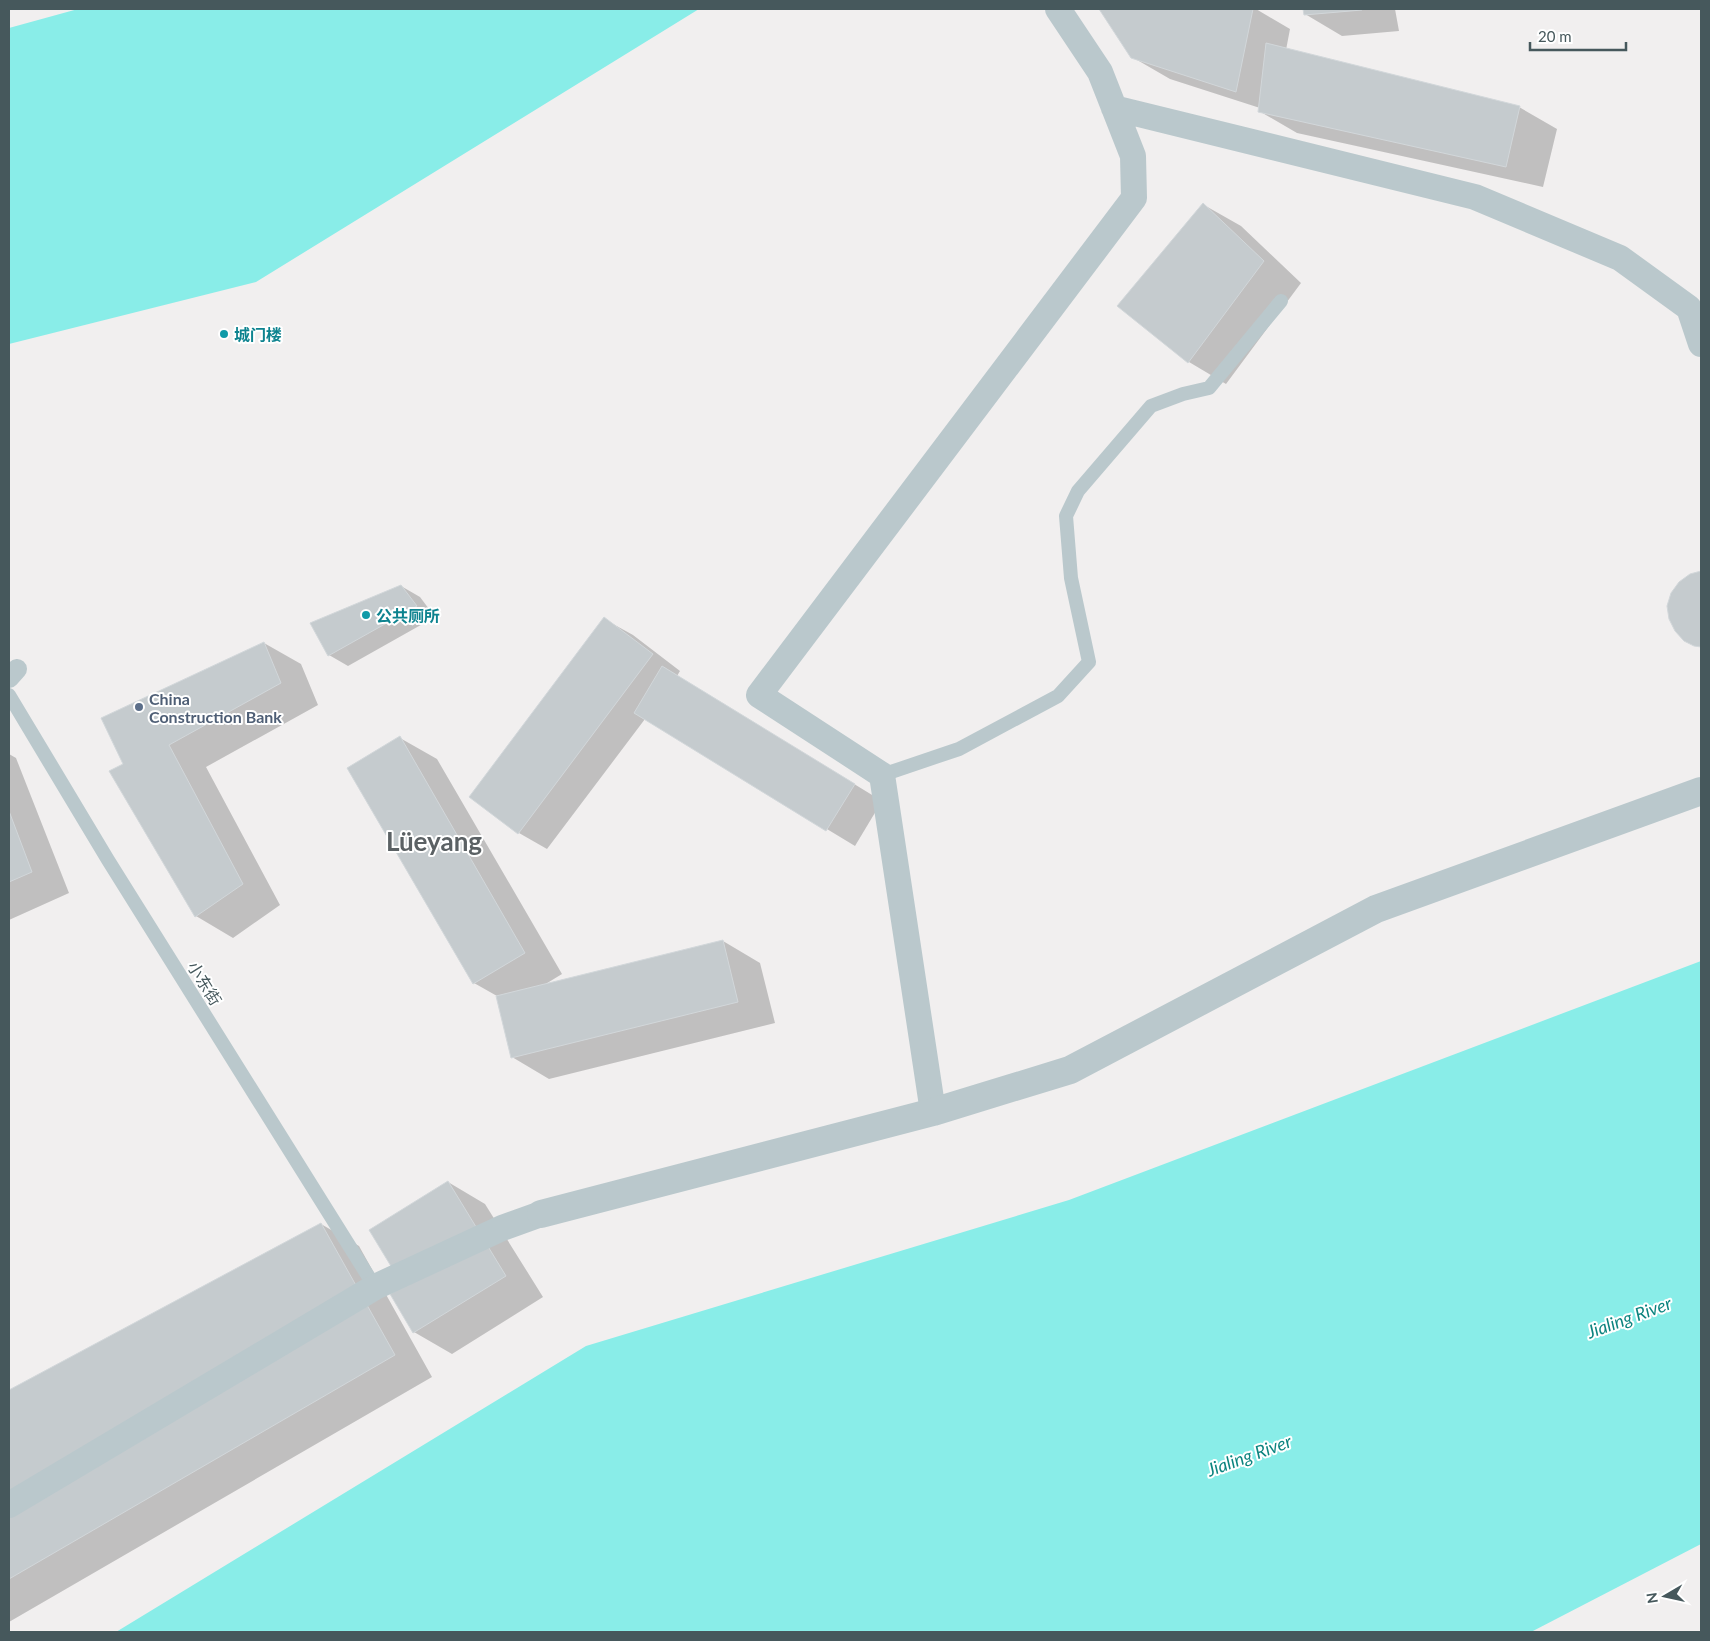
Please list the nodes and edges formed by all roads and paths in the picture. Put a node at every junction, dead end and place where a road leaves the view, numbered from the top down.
1 (1058, 9) edge
2 (1114, 108) junction
3 (1281, 301) dead end
4 (1701, 344) edge
5 (9, 694) edge
6 (882, 775) junction
7 (1701, 791) edge
8 (933, 1112) junction
9 (540, 1214) joint
10 (375, 1287) junction
11 (9, 1505) edge

1 - 2 street
2 - 4 street
2 - 6 street
3 - 6 lane
5 - 10 lane, 小东街
6 - 8 street
7 - 8 street
8 - 9 street
9 - 10 street
10 - 11 street

